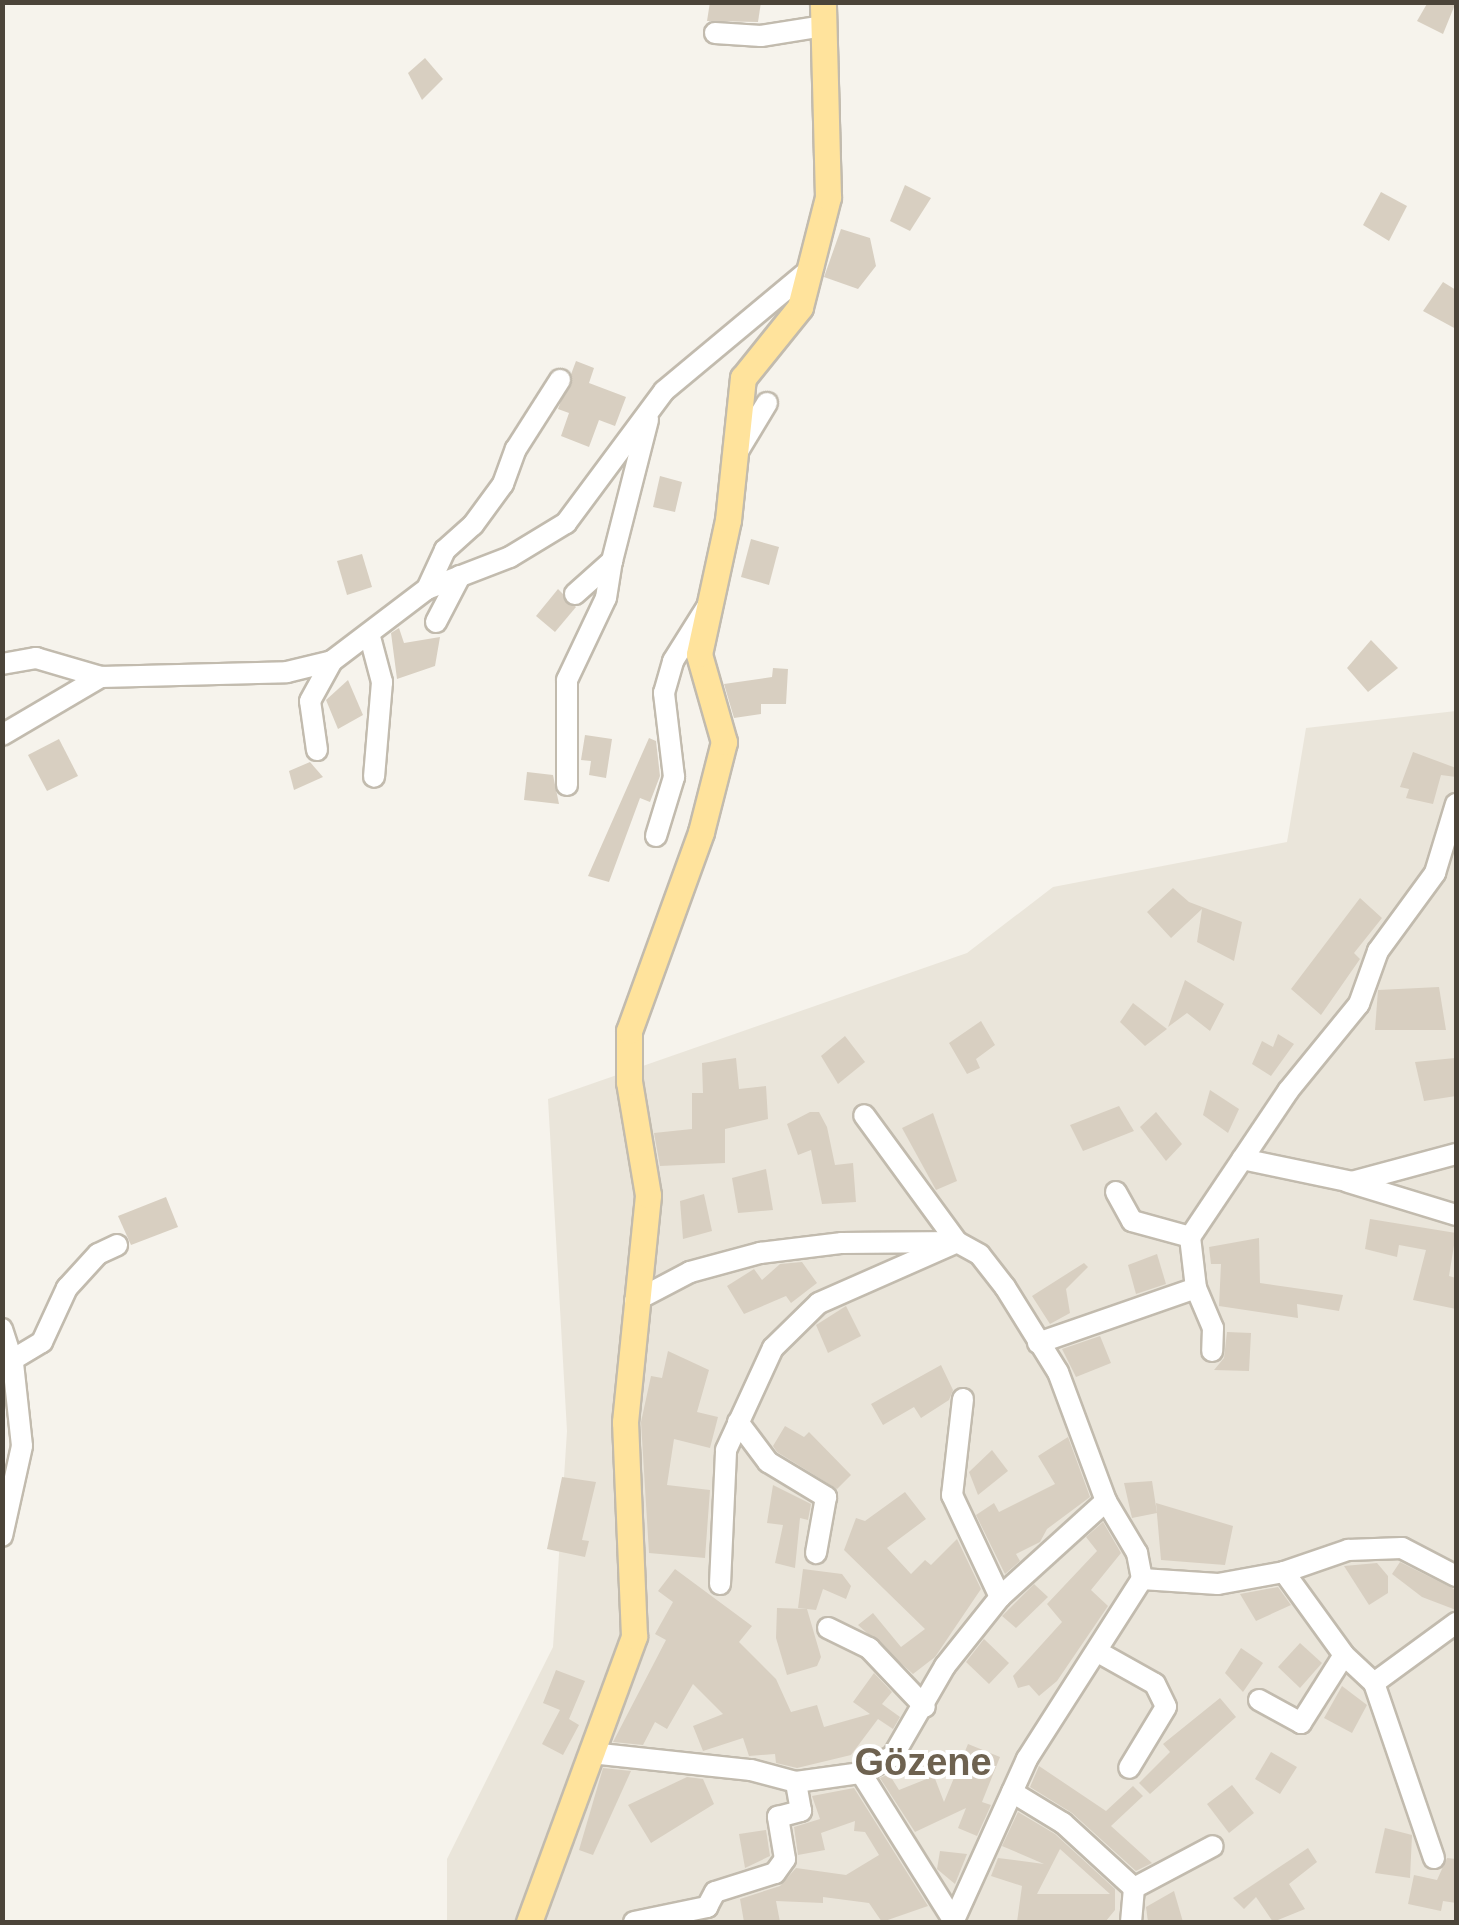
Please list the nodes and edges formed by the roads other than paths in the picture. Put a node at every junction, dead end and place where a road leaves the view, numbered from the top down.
1 (823, 14) edge
2 (715, 33) dead end
3 (814, 266) junction
4 (560, 380) dead end
5 (767, 403) dead end
6 (648, 418) junction
7 (731, 461) junction
8 (612, 561) junction
9 (460, 576) junction
10 (427, 589) junction
11 (575, 594) dead end
12 (714, 596) junction
13 (436, 622) dead end
14 (370, 637) junction
15 (332, 661) junction
16 (2, 664) edge
17 (101, 678) junction
18 (2, 734) edge
19 (317, 750) dead end
20 (374, 777) dead end
21 (567, 785) dead end
22 (1456, 804) edge
23 (656, 836) dead end
24 (864, 1115) dead end
25 (1456, 1154) edge
26 (1242, 1159) junction
27 (1336, 1178) junction
28 (1116, 1192) dead end
29 (1456, 1215) edge
30 (1190, 1237) junction
31 (957, 1242) junction
32 (117, 1246) dead end
33 (1196, 1288) junction
34 (635, 1301) junction
35 (2, 1329) edge
36 (1038, 1343) junction
37 (1212, 1351) dead end
38 (12, 1360) junction
39 (963, 1399) dead end
40 (738, 1422) junction
41 (1106, 1502) junction
42 (2, 1536) edge
43 (816, 1553) dead end
44 (1284, 1572) junction
45 (1456, 1576) edge
46 (1142, 1579) junction
47 (720, 1584) dead end
48 (1000, 1597) junction
49 (1456, 1623) edge
50 (828, 1628) dead end
51 (1098, 1652) junction
52 (1344, 1656) junction
53 (1374, 1684) junction
54 (1259, 1700) dead end
55 (925, 1706) junction
56 (591, 1753) junction
57 (1129, 1768) dead end
58 (861, 1773) junction
59 (796, 1782) junction
60 (1012, 1792) junction
61 (1213, 1846) dead end
62 (1434, 1858) dead end
63 (1134, 1888) junction
64 (958, 1919) edge
65 (529, 1922) edge
66 (634, 1922) edge
67 (1130, 1922) edge

1 - 2 street
1 - 3 main road
3 - 6 street
3 - 7 main road
4 - 10 street
5 - 7 street
6 - 8 street
6 - 9 street
7 - 12 main road
8 - 11 street
8 - 21 street
9 - 10 street
9 - 13 street
10 - 14 street
12 - 23 street
12 - 34 main road
14 - 15 street
14 - 20 street
15 - 17 street
15 - 19 street
16 - 17 street
17 - 18 street
22 - 26 street
24 - 31 street
25 - 27 street
26 - 27 street
26 - 30 street
27 - 29 street
28 - 30 street
30 - 33 street
31 - 34 street
31 - 36 street
31 - 40 street
32 - 38 street
33 - 36 street
33 - 37 street
34 - 56 main road
35 - 38 street
36 - 41 street
38 - 42 street
39 - 48 street
40 - 43 street
40 - 47 street
41 - 46 street
41 - 48 street
44 - 45 street
44 - 46 street
44 - 52 street
46 - 51 street
48 - 55 street
49 - 53 street
50 - 55 street
51 - 57 street
51 - 60 street
52 - 53 street
52 - 54 street
53 - 62 street
55 - 58 street
56 - 59 street
56 - 65 main road
58 - 59 street
58 - 64 street
59 - 66 street
60 - 63 street
60 - 64 street
61 - 63 street
63 - 67 street

